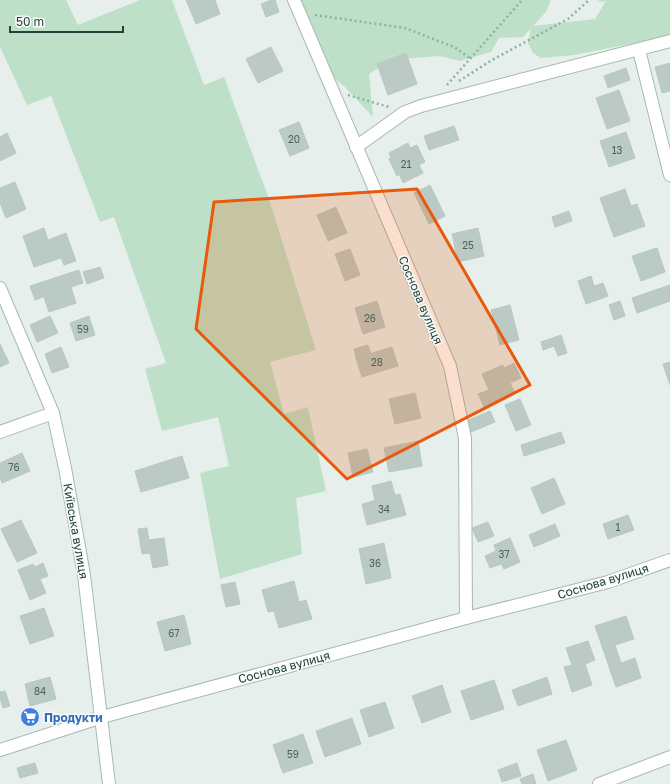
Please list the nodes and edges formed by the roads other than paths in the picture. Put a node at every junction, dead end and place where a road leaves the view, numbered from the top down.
1 (294, 0) edge
2 (670, 41) edge
3 (639, 50) junction
4 (356, 147) junction
5 (670, 175) edge
6 (0, 288) edge
7 (53, 413) junction
8 (0, 432) edge
9 (670, 560) edge
10 (466, 618) junction
11 (102, 717) junction
12 (0, 750) edge
13 (670, 757) edge
14 (109, 784) edge
15 (598, 784) edge

1 - 4 street, Соснова вулиця
2 - 3 street
3 - 4 street
3 - 5 street
4 - 10 street, Соснова вулиця
6 - 7 street, Київська вулиця
7 - 8 street
7 - 11 street, Київська вулиця
9 - 10 street, Соснова вулиця
10 - 11 street, Соснова вулиця
11 - 12 street, Соснова вулиця
11 - 14 street, Київська вулиця
13 - 15 street

